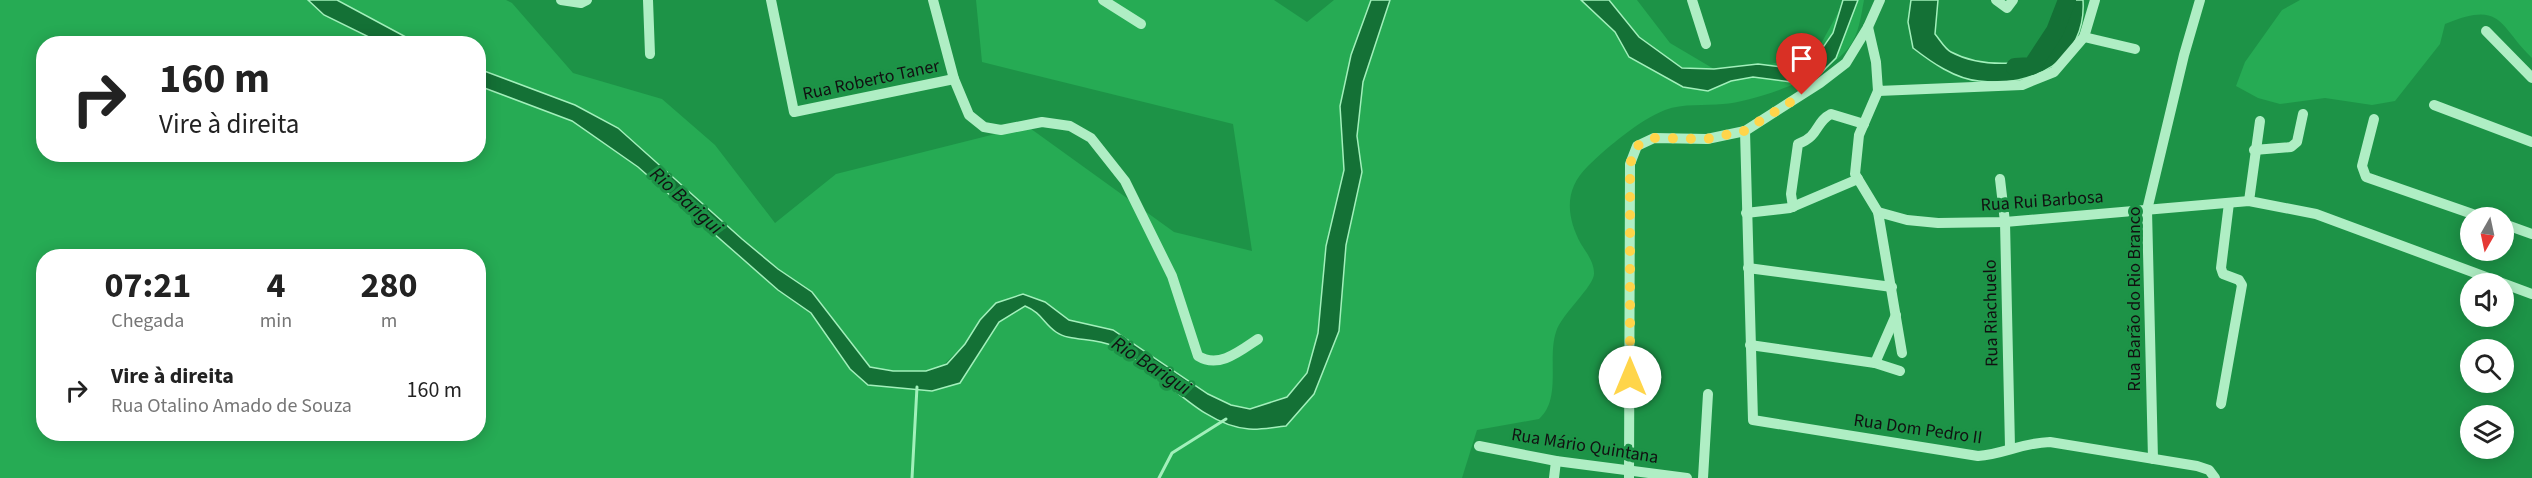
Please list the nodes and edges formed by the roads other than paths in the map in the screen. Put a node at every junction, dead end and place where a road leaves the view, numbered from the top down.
1 (561, 0) edge
2 (587, 0) edge
3 (648, 0) edge
4 (771, 0) edge
5 (933, 0) edge
6 (1103, 0) edge
7 (1692, 0) edge
8 (1880, 0) edge
9 (1996, 0) edge
10 (2013, 0) edge
11 (2095, 0) edge
12 (2200, 0) edge
13 (1142, 24) dead end
14 (1868, 27) junction
15 (2486, 31) dead end
16 (2084, 38) junction
17 (1706, 44) dead end
18 (2135, 49) dead end
19 (650, 54) dead end
20 (2532, 78) edge
21 (954, 79) junction
22 (1878, 91) junction
23 (2434, 105) dead end
24 (2303, 114) dead end
25 (2374, 119) dead end
26 (2260, 121) dead end
27 (1864, 124) junction
28 (1744, 131) junction
29 (2532, 142) edge
30 (2254, 150) junction
31 (1858, 179) junction
32 (2000, 179) dead end
33 (2249, 201) junction
34 (2229, 203) junction
35 (1793, 207) junction
36 (2147, 210) junction
37 (2460, 210) edge
38 (1878, 212) junction
39 (1746, 213) junction
40 (2005, 222) junction
41 (2514, 228) edge
42 (2532, 234) edge
43 (1748, 268) junction
44 (1892, 287) junction
45 (2532, 294) edge
46 (1896, 315) junction
47 (1258, 339) dead end
48 (1750, 345) junction
49 (1902, 353) dead end
50 (1875, 363) junction
51 (1899, 371) dead end
52 (1708, 394) dead end
53 (2221, 404) dead end
54 (1479, 446) dead end
55 (2010, 447) junction
56 (2152, 459) junction
57 (1556, 461) junction
58 (1629, 475) edge
59 (1554, 478) edge
60 (1687, 478) edge
61 (1703, 478) edge
62 (2215, 478) edge

1 - 2 street
3 - 19 street
4 - 21 street, Rua Roberto Taner
5 - 21 street
6 - 13 street
7 - 17 street
8 - 14 street
9 - 10 street
11 - 16 street
12 - 36 street, Rua Barão do Rio Branco
14 - 22 street
14 - 28 street
15 - 20 street
16 - 18 street
16 - 22 street
21 - 47 street
22 - 27 street
23 - 29 street
24 - 30 street
25 - 37 street
26 - 30 street
27 - 31 street
27 - 35 street
28 - 39 street
28 - 58 street
30 - 33 street
31 - 35 street
31 - 38 street
32 - 40 street, Rua Riachuelo
33 - 34 street, Rua Rui Barbosa
33 - 45 street, Rua Rui Barbosa
34 - 36 street, Rua Rui Barbosa
34 - 53 street
35 - 39 street
36 - 40 street, Rua Rui Barbosa
36 - 56 street, Rua Barão do Rio Branco
38 - 40 street, Rua Rui Barbosa
38 - 44 street
39 - 43 street
40 - 55 street, Rua Riachuelo
41 - 42 street
43 - 44 street
43 - 48 street
44 - 46 street
46 - 49 street
46 - 50 street
48 - 50 street
48 - 55 street, Rua Dom Pedro II
50 - 51 street
52 - 61 street
54 - 57 street, Rua Mário Quintana
55 - 56 street, Rua Dom Pedro II
56 - 62 street, Rua Dom Pedro II
57 - 58 street, Rua Mário Quintana
57 - 59 street
58 - 60 street, Rua Mário Quintana

